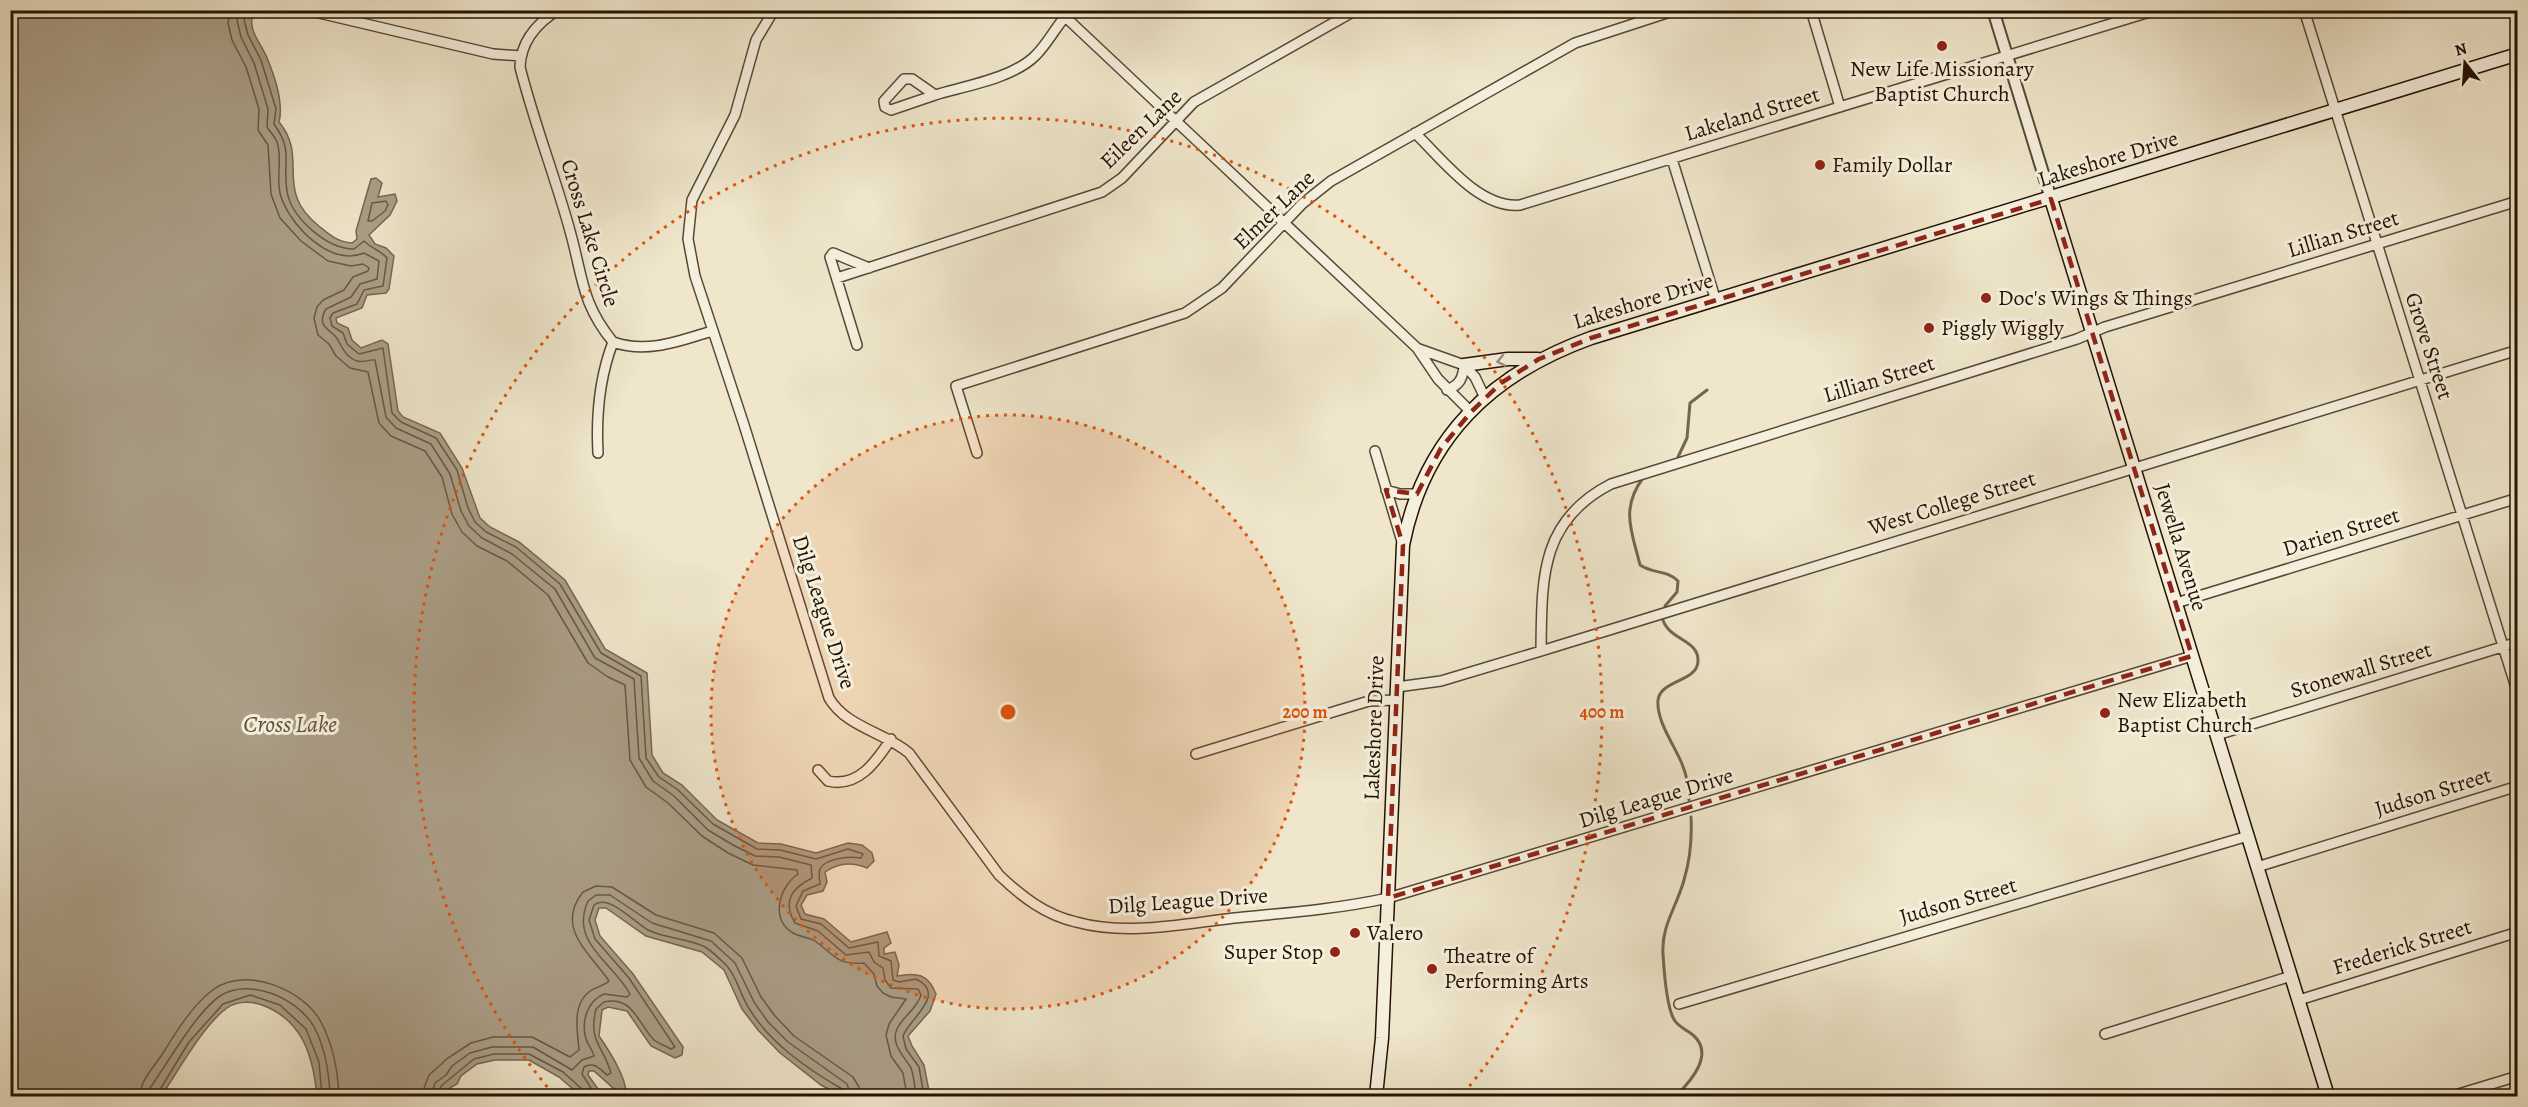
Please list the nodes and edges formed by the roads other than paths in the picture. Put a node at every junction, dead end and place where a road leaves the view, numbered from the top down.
1 (558, 10) edge
2 (774, 10) edge
3 (1356, 10) edge
4 (1676, 10) edge
5 (1811, 10) edge
6 (1993, 10) edge
7 (2156, 10) edge
8 (2304, 10) edge
9 (315, 12) dead end
10 (1064, 13) edge
11 (2517, 54) edge
12 (521, 56) junction
13 (2007, 56) junction
14 (935, 95) junction
15 (1840, 107) junction
16 (2335, 110) junction
17 (1175, 121) junction
18 (1415, 134) junction
19 (1672, 159) junction
20 (2051, 199) junction
21 (2517, 201) edge
22 (1284, 224) junction
23 (2376, 244) junction
24 (869, 268) junction
25 (837, 278) junction
26 (1716, 301) junction
27 (712, 331) junction
28 (2092, 332) junction
29 (613, 342) junction
30 (857, 345) dead end
31 (1417, 348) junction
32 (2517, 350) edge
33 (1539, 359) junction
34 (1451, 362) junction
35 (1464, 365) junction
36 (1438, 379) junction
37 (2420, 380) junction
38 (1448, 390) junction
39 (1485, 398) junction
40 (1471, 412) junction
41 (1375, 451) dead end
42 (598, 453) dead end
43 (977, 453) dead end
44 (2134, 467) junction
45 (1386, 490) junction
46 (1417, 494) junction
47 (2517, 498) edge
48 (2462, 515) junction
49 (1403, 545) junction
50 (2176, 603) junction
51 (2517, 642) edge
52 (2503, 647) junction
53 (1542, 651) junction
54 (2192, 656) junction
55 (1397, 687) junction
56 (2517, 694) edge
57 (1396, 700) junction
58 (2217, 735) junction
59 (891, 739) junction
60 (1196, 754) dead end
61 (818, 770) dead end
62 (2517, 786) edge
63 (2248, 836) junction
64 (2257, 867) junction
65 (1388, 898) junction
66 (2517, 932) edge
67 (2291, 976) junction
68 (2299, 1000) junction
69 (1679, 1004) dead end
70 (2105, 1034) dead end
71 (2517, 1076) edge
72 (1376, 1096) edge
73 (2328, 1096) edge
74 (2452, 1096) edge

1 - 12 street
2 - 27 street, Dilg League Drive
3 - 17 street, Eileen Lane
4 - 18 street, Elmer Lane
5 - 15 street
6 - 13 street, Jewella Avenue
7 - 13 street, Lakeland Street
8 - 16 street, Grove Street
9 - 12 street
10 - 14 street
10 - 17 street
11 - 16 main road, Lakeshore Drive
12 - 29 street, Cross Lake Circle
13 - 15 street, Lakeland Street
13 - 20 street, Jewella Avenue
14 - 14 street
15 - 19 street, Lakeland Street
16 - 20 main road, Lakeshore Drive
16 - 23 street, Grove Street
17 - 22 street
17 - 24 street, Eileen Lane
18 - 19 street, Lakeland Street
18 - 22 street, Elmer Lane
19 - 26 street
20 - 26 main road, Lakeshore Drive
20 - 28 main road, Jewella Avenue
21 - 23 street, Lillian Street
22 - 31 street
22 - 43 street, Elmer Lane
23 - 28 street, Lillian Street
23 - 37 street, Grove Street
24 - 25 street, Eileen Lane
24 - 25 street
25 - 30 street
26 - 33 main road, Lakeshore Drive
27 - 29 street
27 - 59 street, Dilg League Drive
28 - 44 main road, Jewella Avenue
28 - 53 street, Lillian Street
29 - 42 street
31 - 34 street
31 - 36 street
32 - 37 street, West College Street
33 -> 35 main road
33 - 39 main road, Lakeshore Drive
34 - 35 street
34 - 36 street
35 - 38 street
35 - 39 street
36 - 38 street
37 - 44 street, West College Street
37 - 48 street, Grove Street
38 - 40 street
39 - 40 main road, Lakeshore Drive
40 - 46 main road, Lakeshore Drive
41 - 45 street
44 - 50 main road, Jewella Avenue
44 - 53 street, West College Street
45 - 46 street
45 - 49 street
46 - 49 main road, Lakeshore Drive
47 - 48 street, Darien Street
48 - 50 street, Darien Street
48 - 52 street, Grove Street
49 - 55 main road, Lakeshore Drive
50 - 54 main road, Jewella Avenue
51 - 52 street, Stonewall Street
52 - 56 street, Grove Street
52 - 58 street, Stonewall Street
53 - 55 street, West College Street
54 - 58 main road, Jewella Avenue
54 - 65 street, Dilg League Drive
55 - 57 main road, Lakeshore Drive
57 - 60 street
57 - 65 main road, Lakeshore Drive
58 - 63 main road, Jewella Avenue
59 - 61 street
59 - 65 street, Dilg League Drive
62 - 64 street, Judson Street
63 - 64 main road, Jewella Avenue
63 - 69 street, Judson Street
64 - 67 main road, Jewella Avenue
65 - 72 main road, Lakeshore Drive
66 - 68 street, Frederick Street
67 - 68 main road, Jewella Avenue
67 - 70 street
68 - 73 main road, Jewella Avenue
71 - 74 street

